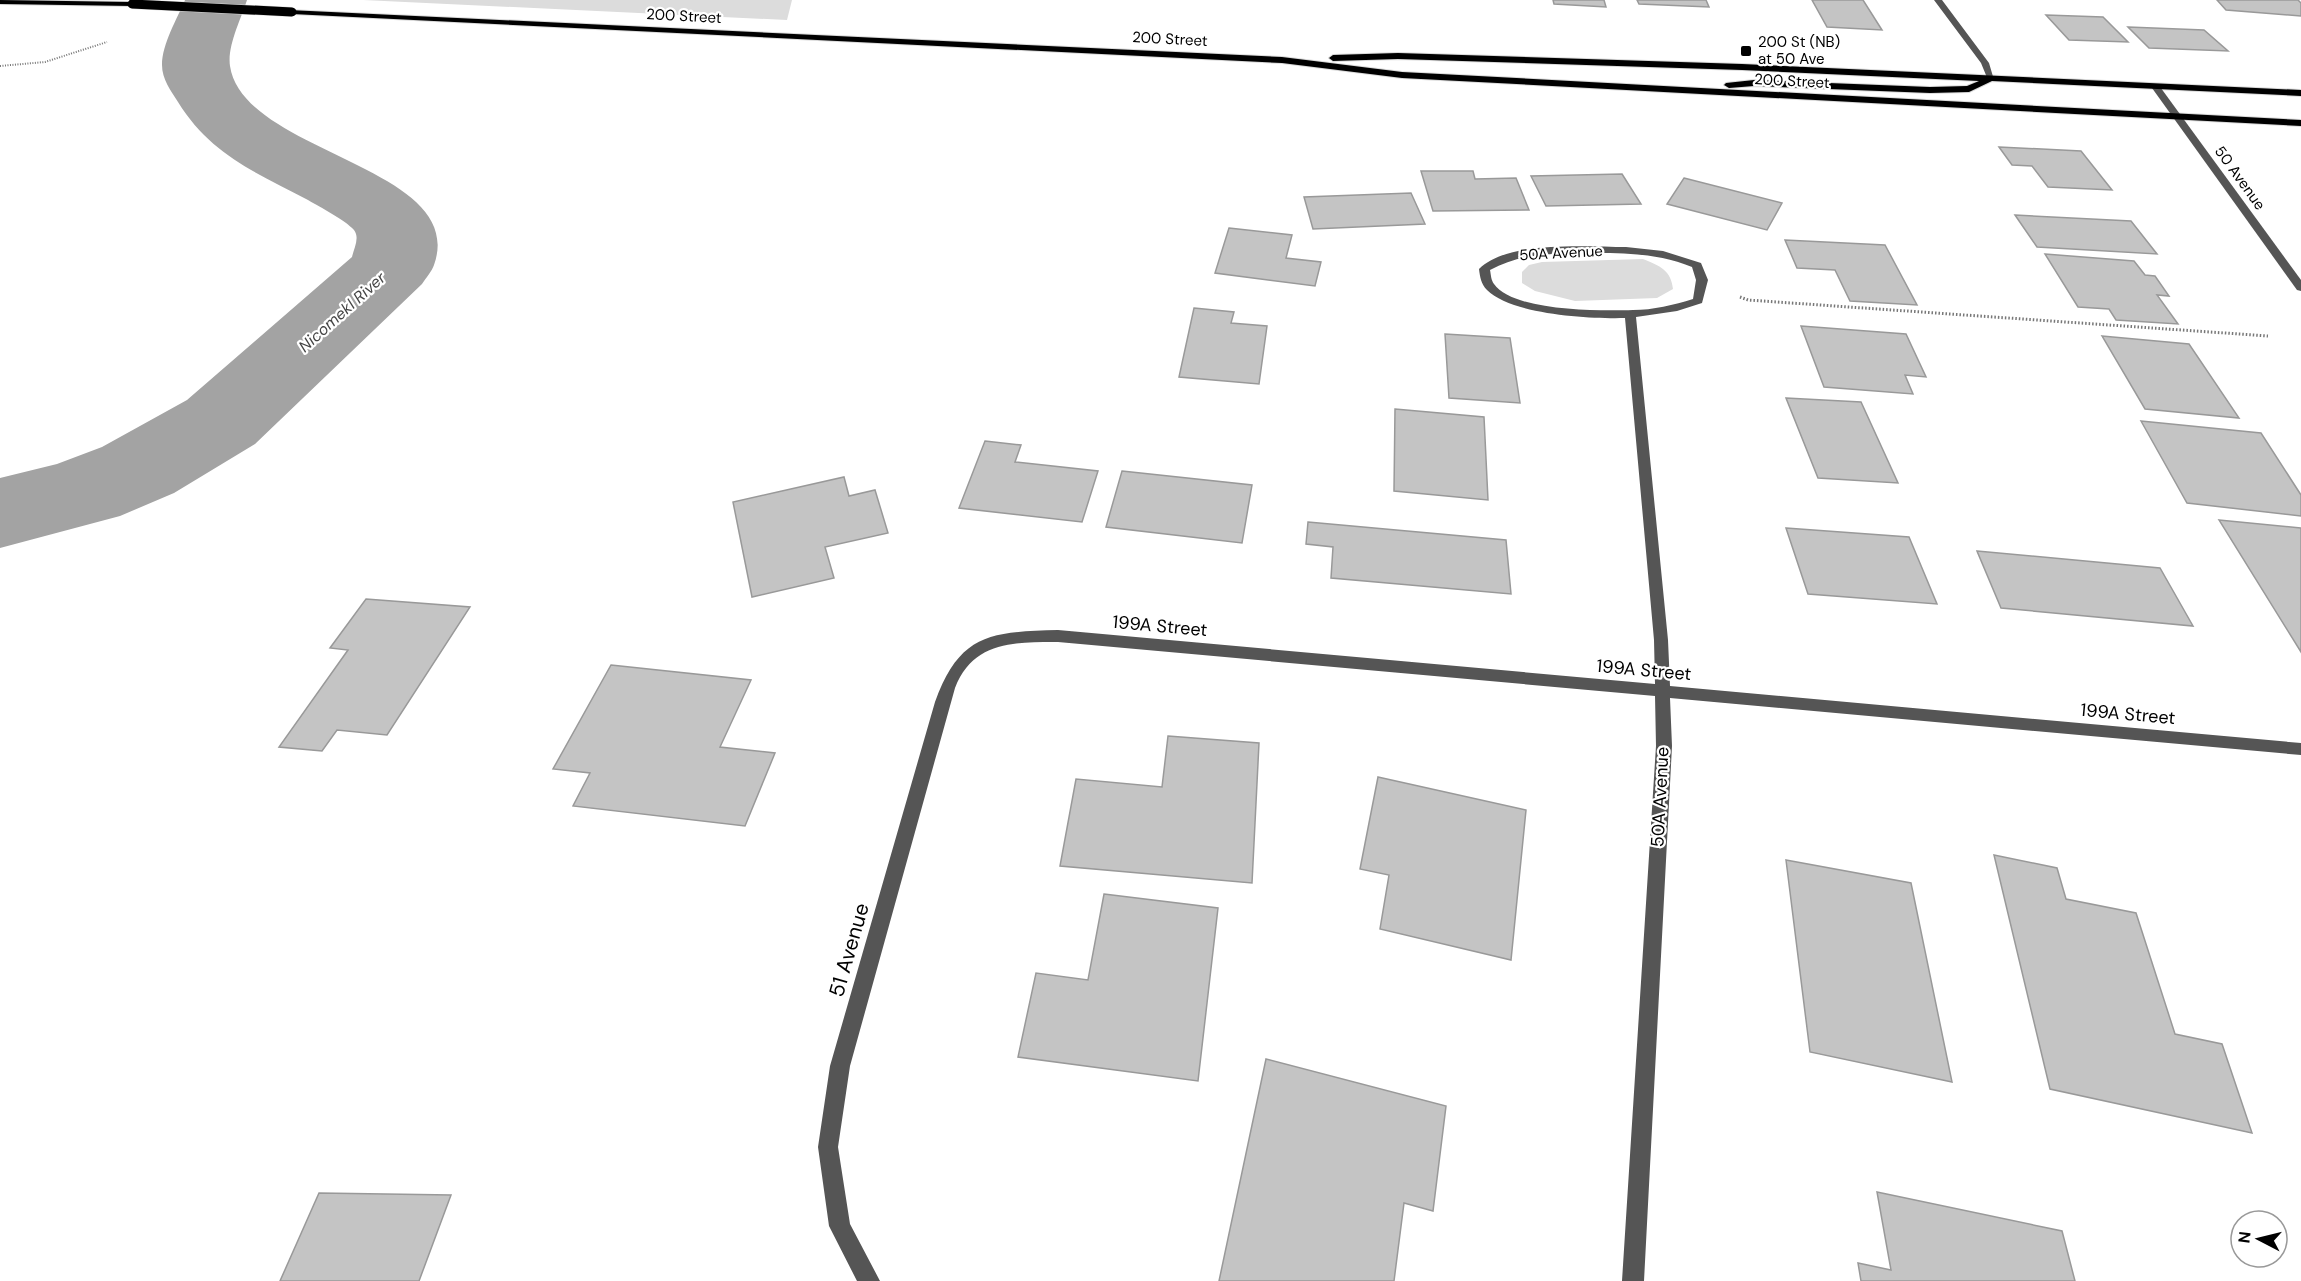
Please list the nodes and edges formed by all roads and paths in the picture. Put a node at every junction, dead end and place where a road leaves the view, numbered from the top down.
1 (68, 0) edge
2 (1938, 0) edge
3 (0, 2) edge
4 (86, 2) junction
5 (115, 40) dead end
6 (1282, 60) junction
7 (0, 66) edge
8 (1991, 78) junction
9 (2155, 86) junction
10 (1675, 90) junction
11 (2301, 93) edge
12 (2178, 116) junction
13 (2301, 123) edge
14 (1702, 284) junction
15 (2301, 288) edge
16 (1630, 313) junction
17 (2268, 336) dead end
18 (984, 643) joint
19 (1662, 691) junction
20 (2301, 749) edge
21 (868, 1281) edge
22 (1633, 1281) edge

1 - 4 main road, 200 Street
2 - 8 street
3 - 4 main road, 200 Street
4 - 6 main road, 200 Street, bridge
5 - 7 path
6 - 8 main road, 200 Street
6 - 10 main road, 200 Street
8 - 9 main road, 200 Street
8 - 10 main road
9 - 11 main road, 200 Street
9 - 12 street, 50 Avenue
10 - 12 main road, 200 Street
12 - 13 main road, 200 Street
12 - 15 street, 50 Avenue
14 - 16 street, 50A Avenue
14 - 16 street, 50A Avenue
14 - 17 path
16 - 19 street, 50A Avenue
18 - 19 street, 199A Street
18 - 21 street, 51 Avenue
19 - 20 street, 199A Street
19 - 22 street, 50A Avenue

